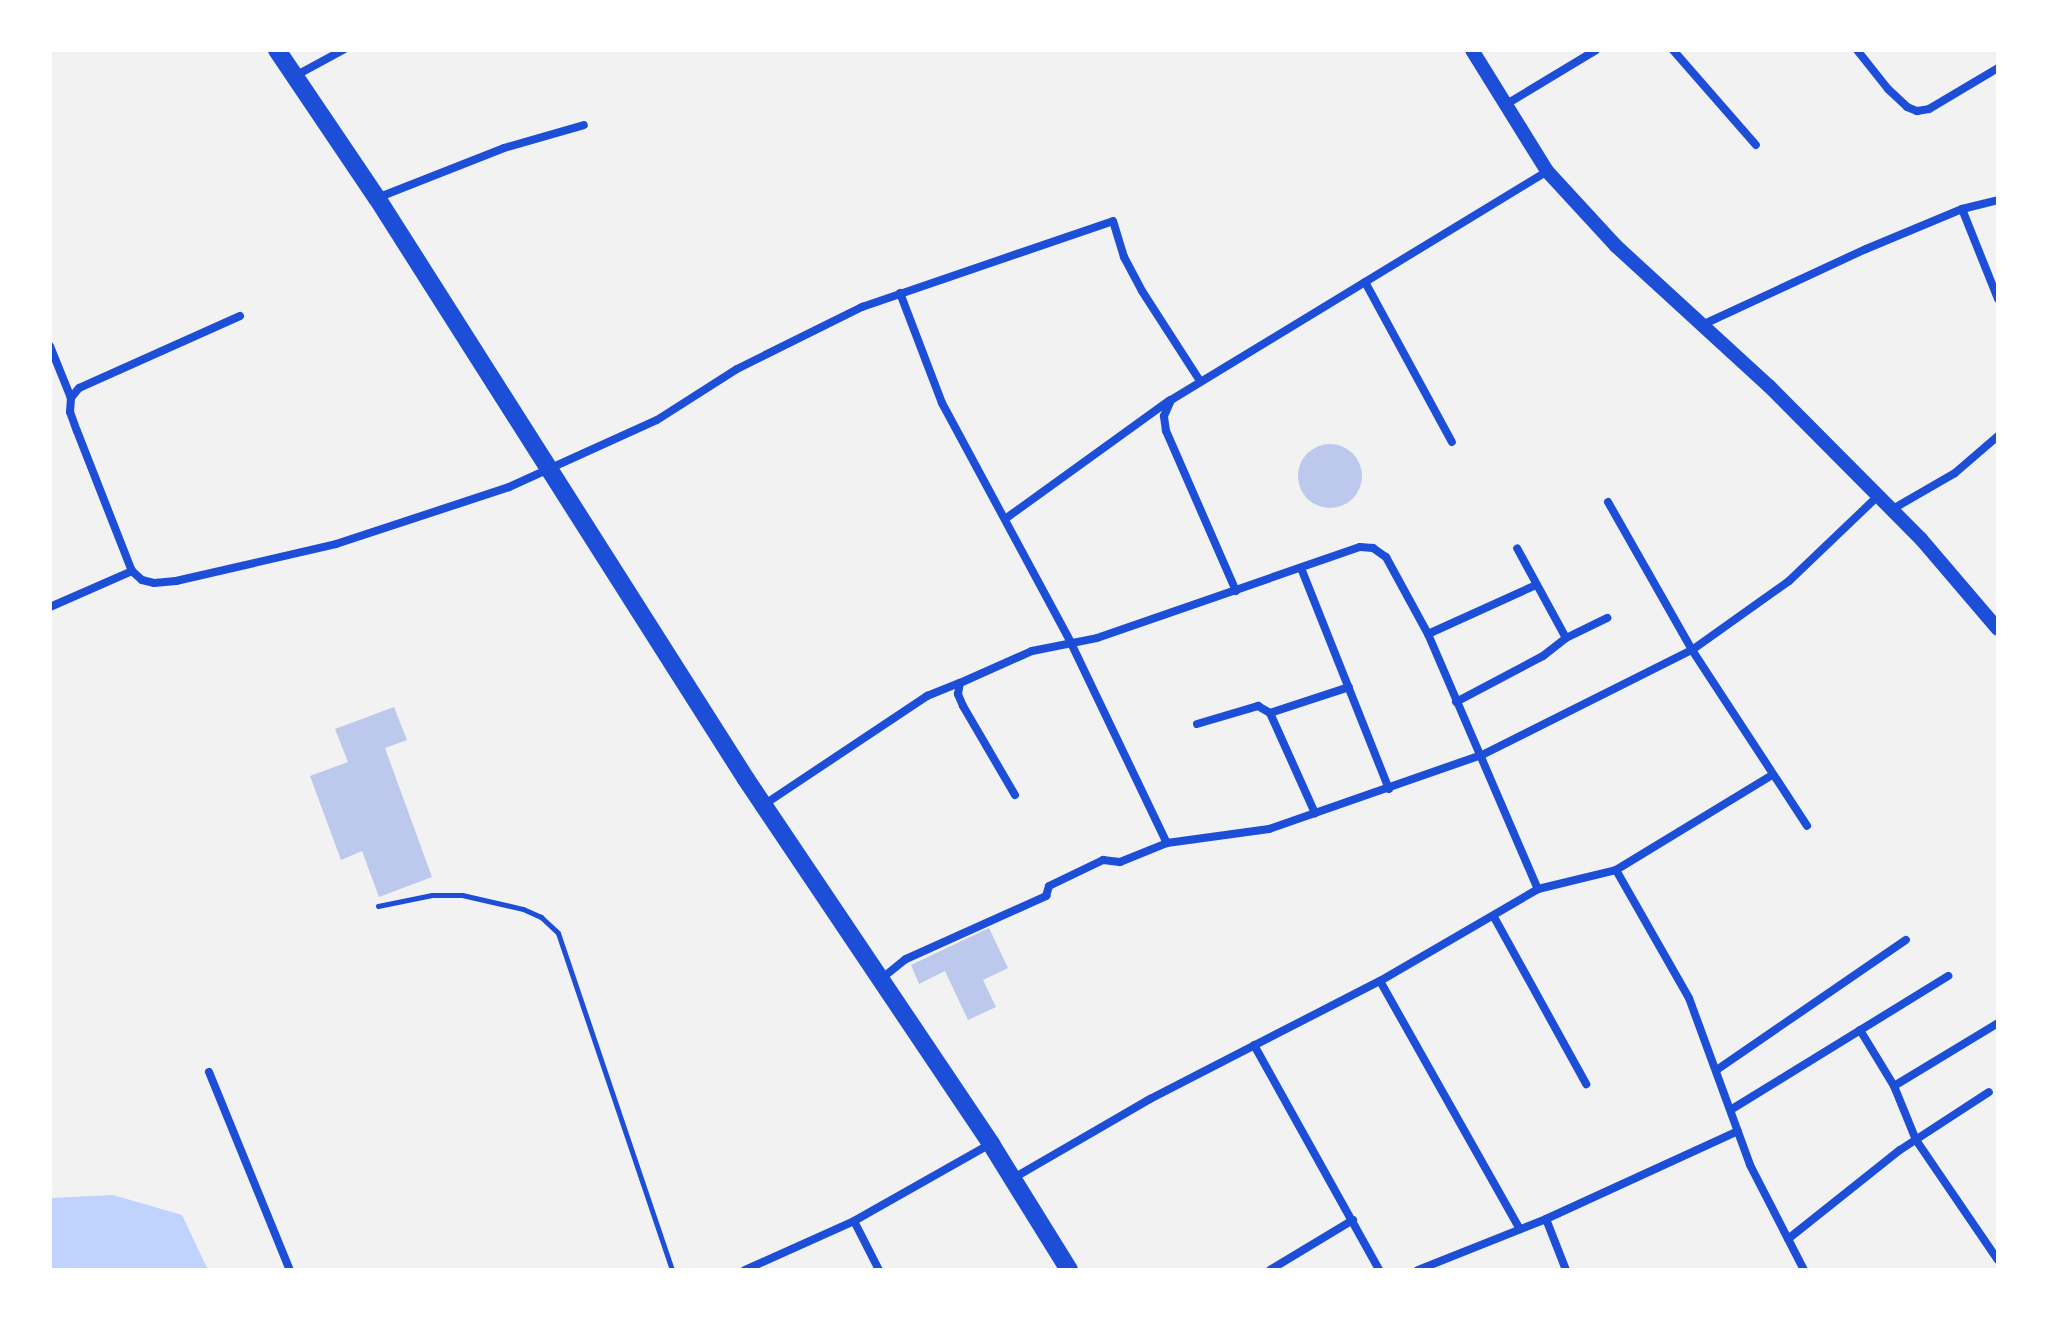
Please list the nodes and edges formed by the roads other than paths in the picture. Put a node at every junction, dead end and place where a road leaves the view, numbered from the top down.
1 (277, 50) edge
2 (343, 50) edge
3 (1472, 50) edge
4 (1596, 50) edge
5 (1673, 50) edge
6 (1857, 50) edge
7 (1998, 68) edge
8 (294, 76) junction
9 (1504, 106) junction
10 (584, 125) dead end
11 (1756, 145) dead end
12 (1547, 171) junction
13 (377, 198) junction
14 (1998, 200) edge
15 (1962, 209) junction
16 (1365, 282) junction
17 (900, 293) junction
18 (1998, 299) edge
19 (240, 316) dead end
20 (1702, 326) junction
21 (50, 346) edge
22 (1200, 381) junction
23 (71, 398) junction
24 (1171, 400) junction
25 (1998, 436) edge
26 (1452, 442) dead end
27 (547, 468) junction
28 (1877, 497) junction
29 (1608, 502) dead end
30 (1891, 511) junction
31 (1005, 519) junction
32 (1517, 548) dead end
33 (1301, 568) junction
34 (132, 571) junction
35 (1536, 585) junction
36 (1236, 591) junction
37 (50, 607) edge
38 (1607, 618) dead end
39 (1998, 629) edge
40 (1428, 634) junction
41 (1566, 638) junction
42 (1071, 643) junction
43 (1692, 650) junction
44 (960, 683) junction
45 (1349, 687) junction
46 (1456, 702) junction
47 (1270, 713) junction
48 (1197, 724) dead end
49 (1482, 755) junction
50 (1772, 775) junction
51 (1389, 789) junction
52 (1015, 795) dead end
53 (764, 805) junction
54 (1315, 813) junction
55 (1807, 826) dead end
56 (1167, 843) junction
57 (1616, 870) junction
58 (1538, 889) junction
59 (378, 906) dead end
60 (1494, 917) junction
61 (1906, 940) dead end
62 (1948, 976) dead end
63 (881, 980) junction
64 (1380, 981) junction
65 (1998, 1023) edge
66 (1860, 1030) junction
67 (1254, 1045) junction
68 (1718, 1069) junction
69 (209, 1072) dead end
70 (1586, 1084) dead end
71 (1894, 1086) junction
72 (1989, 1092) dead end
73 (1732, 1109) junction
74 (1738, 1131) junction
75 (1916, 1140) junction
76 (991, 1144) junction
77 (1012, 1179) junction
78 (1546, 1219) junction
79 (1353, 1220) junction
80 (854, 1221) junction
81 (1520, 1229) junction
82 (1788, 1239) junction
83 (1998, 1260) edge
84 (290, 1270) edge
85 (672, 1270) edge
86 (745, 1270) edge
87 (879, 1270) edge
88 (1069, 1270) edge
89 (1270, 1270) edge
90 (1379, 1270) edge
91 (1418, 1270) edge
92 (1566, 1270) edge
93 (1804, 1270) edge

1 - 8 highway
2 - 8 street
3 - 9 street
4 - 9 street
5 - 11 street
6 - 7 street
8 - 13 highway
9 - 12 street
10 - 13 street
12 - 16 street
12 - 20 street
13 - 27 highway
14 - 15 street
15 - 18 street
15 - 20 street
16 - 22 street
16 - 26 street
17 - 22 street
17 - 27 street
17 - 31 street
19 - 23 street
20 - 28 street
21 - 23 street
22 - 24 street
23 - 34 street
24 - 31 street
24 - 36 street
25 - 30 street
27 - 34 street
27 - 53 highway
28 - 30 street
28 - 43 street
29 - 43 street
30 - 39 street
31 - 42 street
32 - 35 street
33 - 36 street
33 - 40 street
33 - 45 street
34 - 37 street
35 - 40 street
35 - 41 street
36 - 42 street
38 - 41 street
40 - 46 street
41 - 46 street
42 - 44 street
42 - 56 street
43 - 49 street
43 - 50 street
44 - 52 street
44 - 53 street
45 - 47 street
45 - 51 street
46 - 49 street
47 - 48 street
47 - 54 street
49 - 51 street
49 - 58 street
50 - 55 street
50 - 57 street
51 - 54 street
53 - 63 highway
54 - 56 street
56 - 63 street
57 - 58 street
57 - 68 street
58 - 60 street
59 - 85 lane
60 - 64 street
60 - 70 street
61 - 68 street
62 - 66 street
63 - 76 highway
64 - 67 street
64 - 81 street
65 - 71 street
66 - 71 street
66 - 73 street
67 - 77 street
67 - 79 street
68 - 73 street
69 - 84 street
71 - 75 street
72 - 75 street
73 - 74 street
74 - 78 street
74 - 82 street
75 - 82 street
75 - 83 street
76 - 77 highway
76 - 80 street
77 - 88 highway
78 - 81 street
78 - 92 street
79 - 89 street
79 - 90 street
80 - 86 street
80 - 87 street
81 - 91 street
82 - 93 street

